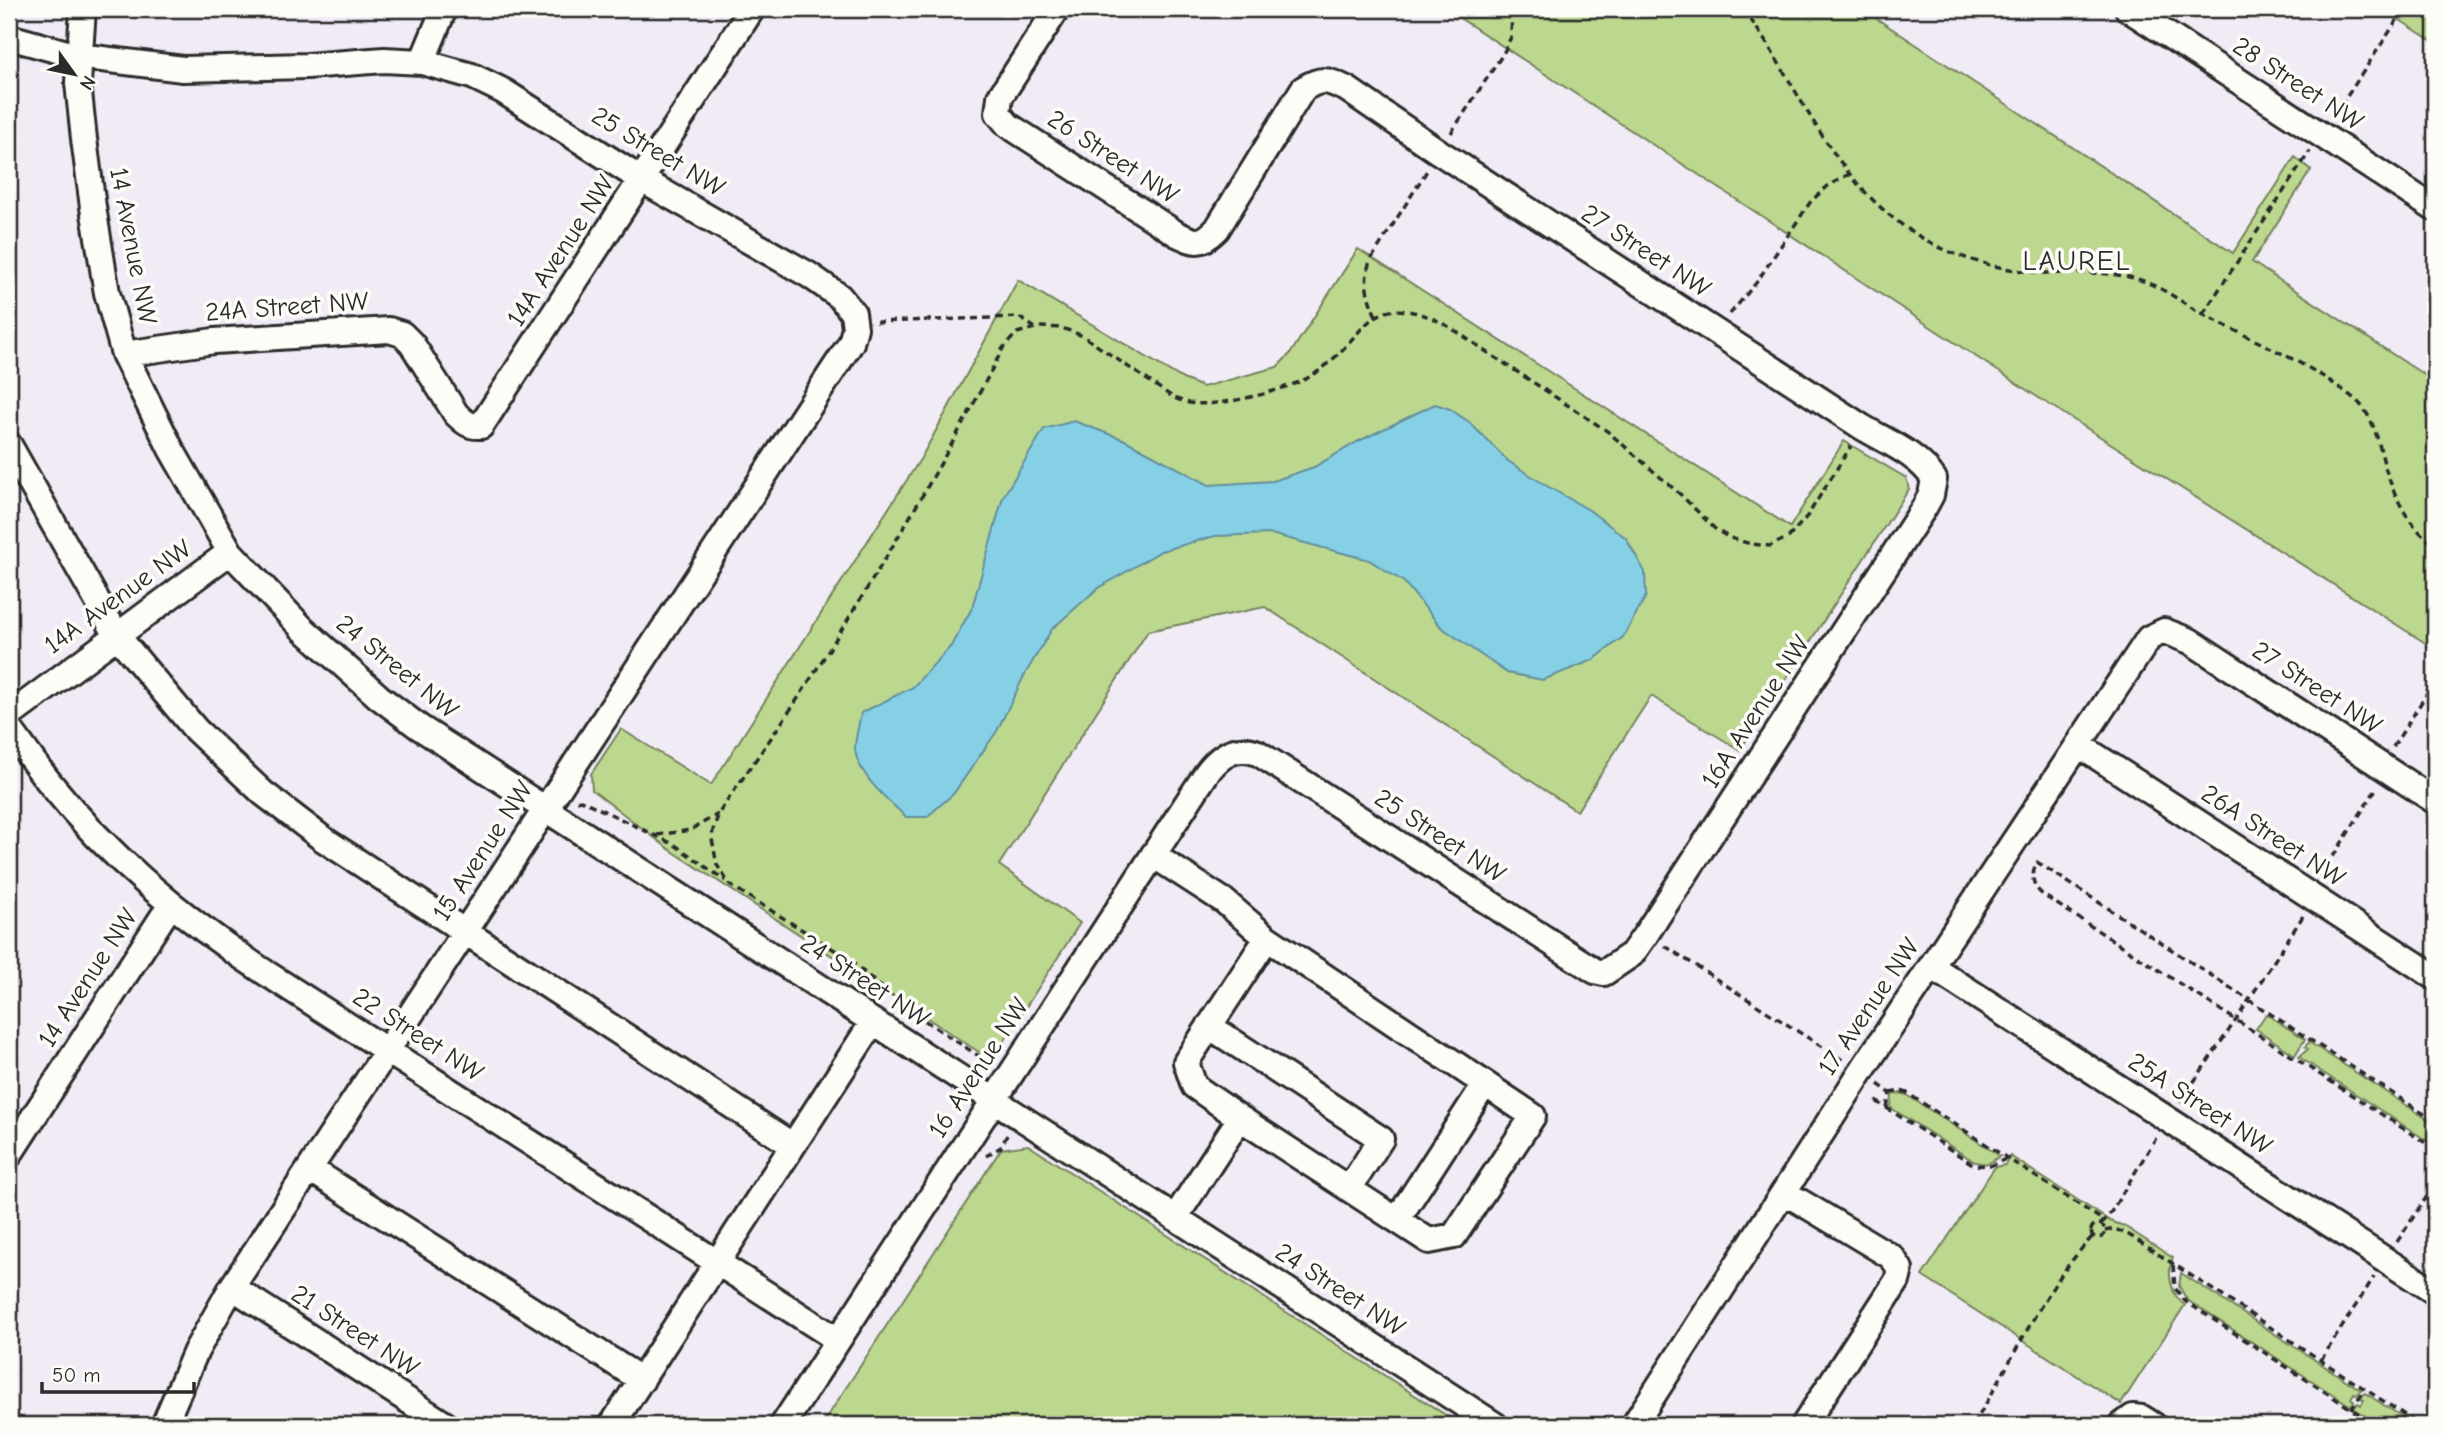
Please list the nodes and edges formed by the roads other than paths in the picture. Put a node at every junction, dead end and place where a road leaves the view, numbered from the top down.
1 (83, 9) edge
2 (444, 9) edge
3 (752, 9) edge
4 (1057, 9) edge
5 (2128, 9) edge
6 (9, 37) edge
7 (78, 56) junction
8 (422, 62) junction
9 (642, 180) junction
10 (2435, 209) edge
11 (1201, 242) joint
12 (853, 318) joint
13 (124, 354) junction
14 (487, 419) joint
15 (9, 445) edge
16 (1934, 479) joint
17 (230, 552) junction
18 (2164, 631) joint
19 (116, 634) junction
20 (9, 716) edge
21 (9, 728) edge
22 (2079, 745) junction
23 (1233, 751) joint
24 (2435, 801) edge
25 (544, 810) junction
26 (1153, 855) junction
27 (171, 904) junction
28 (466, 931) junction
29 (1267, 938) junction
30 (1931, 967) junction
31 (1614, 968) joint
32 (2435, 977) edge
33 (873, 1022) junction
34 (1209, 1026) junction
35 (387, 1050) junction
36 (1485, 1084) junction
37 (993, 1101) junction
38 (1240, 1118) junction
39 (792, 1145) junction
40 (9, 1155) edge
41 (310, 1169) junction
42 (1349, 1189) junction
43 (1784, 1192) junction
44 (1175, 1218) junction
45 (1397, 1220) junction
46 (716, 1264) junction
47 (232, 1287) junction
48 (2435, 1292) edge
49 (838, 1340) junction
50 (642, 1380) junction
51 (164, 1425) edge
52 (446, 1425) edge
53 (612, 1425) edge
54 (783, 1425) edge
55 (1495, 1425) edge
56 (1634, 1425) edge
57 (1804, 1425) edge

1 - 7 street, 14 Avenue NW
2 - 8 street
3 - 9 street, 14A Avenue NW
4 - 11 street, 26 Street NW
5 - 10 street, 28 Street NW
6 - 7 street, 25 Street NW
7 - 8 street, 25 Street NW
7 - 13 street, 14 Avenue NW
8 - 9 street, 25 Street NW
9 - 12 street, 25 Street NW
9 - 14 street, 14A Avenue NW
11 - 16 street, 27 Street NW
12 - 25 street, 15 Avenue NW
13 - 14 street, 24A Street NW
13 - 17 street, 14 Avenue NW
15 - 19 street
16 - 31 street, 16A Avenue NW
17 - 19 street, 14A Avenue NW
17 - 25 street, 24 Street NW
18 - 22 street, 17 Avenue NW
18 - 24 street, 27 Street NW
19 - 20 street, 14A Avenue NW
19 - 28 street
21 - 27 street, 22 Street NW
22 - 30 street, 17 Avenue NW
22 - 32 street, 26A Street NW
23 - 26 street, 16 Avenue NW
23 - 31 street, 25 Street NW
25 - 28 street, 15 Avenue NW
25 - 33 street, 24 Street NW
26 - 29 street
26 - 37 street, 16 Avenue NW
27 - 35 street, 22 Street NW
27 - 40 street, 14 Avenue NW
28 - 35 street, 15 Avenue NW
28 - 39 street
29 - 34 street
29 - 36 street
30 - 43 street, 17 Avenue NW
30 - 48 street, 25A Street NW
33 - 37 street, 24 Street NW
33 - 39 street
34 - 38 street
34 - 42 street
35 - 41 street, 15 Avenue NW
35 - 46 street, 22 Street NW
36 - 45 street
36 - 45 street
37 - 44 street, 24 Street NW
37 - 49 street, 16 Avenue NW
38 - 42 street
38 - 44 street
39 - 46 street
41 - 47 street, 15 Avenue NW
41 - 50 street
42 - 45 street
43 - 56 street, 17 Avenue NW
43 - 57 street
44 - 55 street, 24 Street NW
46 - 49 street, 22 Street NW
46 - 50 street
47 - 51 street, 15 Avenue NW
47 - 52 street, 21 Street NW
49 - 54 street, 16 Avenue NW
50 - 53 street

